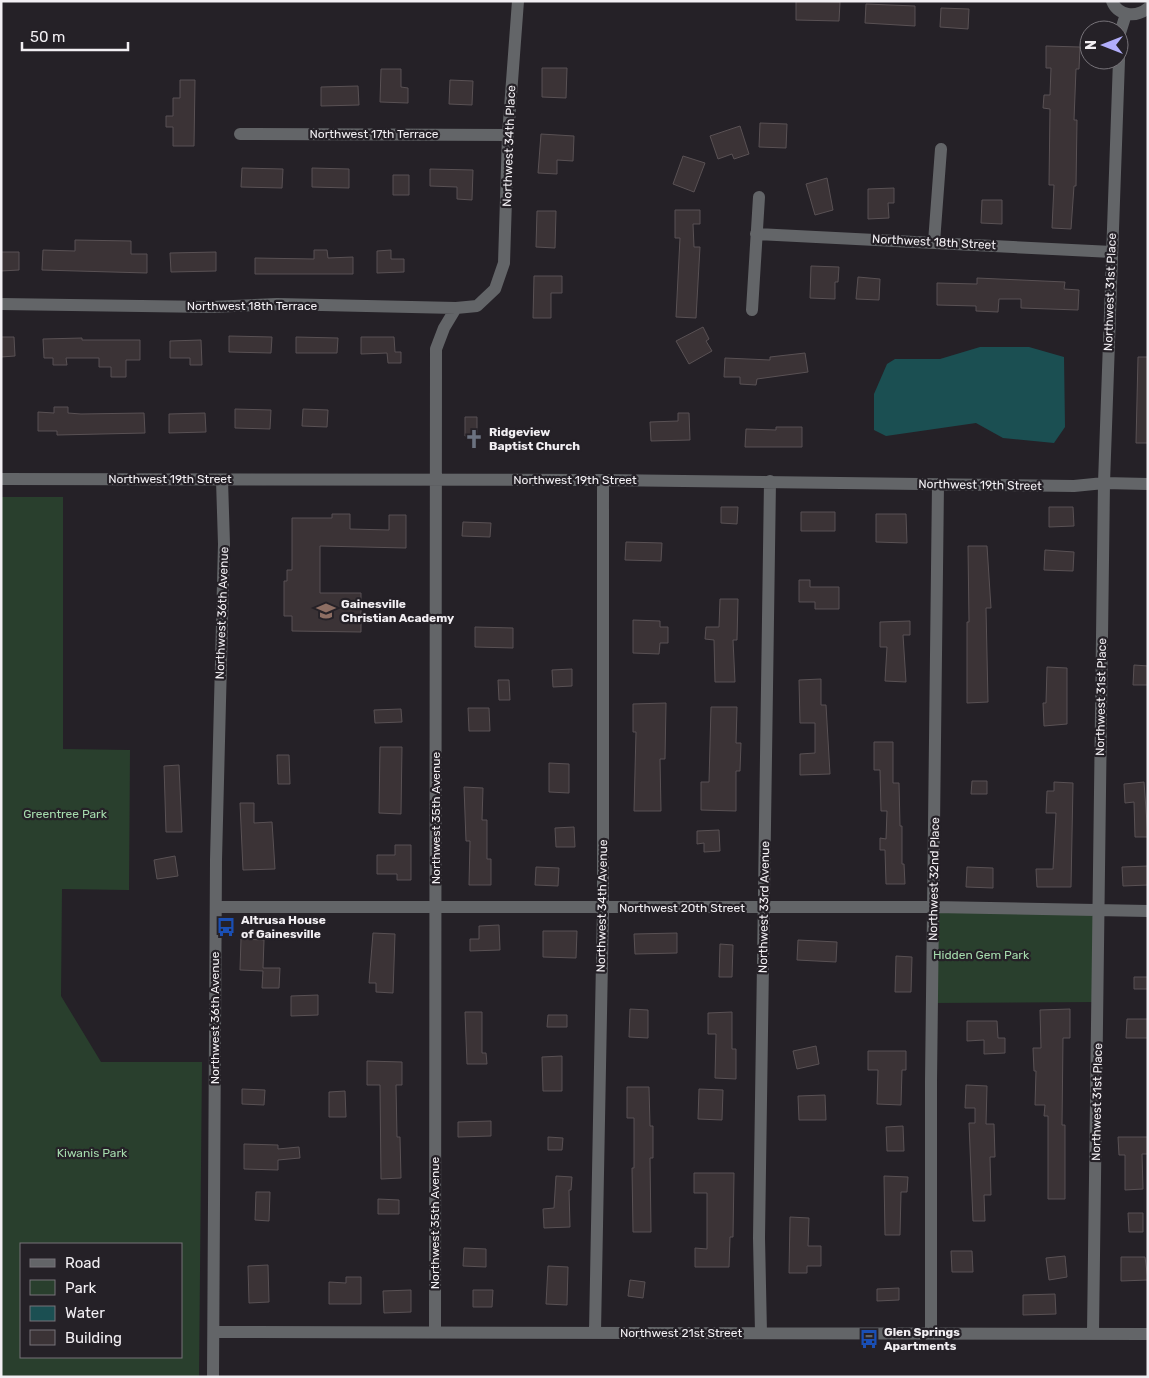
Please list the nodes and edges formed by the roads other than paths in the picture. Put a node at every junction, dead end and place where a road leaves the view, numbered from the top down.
1 (518, 1) edge
2 (1112, 1) edge
3 (1148, 8) edge
4 (1126, 14) junction
5 (1124, 20) edge
6 (1119, 70) edge
7 (240, 134) dead end
8 (508, 135) junction
9 (941, 149) dead end
10 (759, 198) dead end
11 (756, 234) junction
12 (934, 242) junction
13 (1112, 252) junction
14 (495, 289) joint
15 (1, 304) edge
16 (456, 308) junction
17 (752, 310) dead end
18 (1, 479) edge
19 (222, 480) junction
20 (438, 480) junction
21 (602, 480) junction
22 (770, 481) junction
23 (1104, 483) junction
24 (938, 484) junction
25 (1148, 484) edge
26 (216, 907) junction
27 (765, 907) junction
28 (934, 907) junction
29 (436, 908) junction
30 (603, 908) junction
31 (1098, 911) junction
32 (1148, 911) edge
33 (214, 1332) junction
34 (435, 1332) junction
35 (595, 1332) junction
36 (761, 1333) junction
37 (931, 1333) junction
38 (1093, 1334) junction
39 (1148, 1334) edge
40 (213, 1377) edge

1 - 8 street, Northwest 34th Place
2 - 4 street
3 - 4 street
4 - 5 street, Northwest 31st Place
6 - 13 street, Northwest 31st Place
7 - 8 street, Northwest 17th Terrace
8 - 14 street, Northwest 34th Place
9 - 12 street
10 - 11 street
11 - 12 street, Northwest 18th Street
11 - 17 street
12 - 13 street, Northwest 18th Street
13 - 23 street, Northwest 31st Place
14 - 16 street, Northwest 18th Terrace
15 - 16 street, Northwest 18th Terrace
16 - 20 street, Northwest 35th Avenue
18 - 19 street, Northwest 19th Street
19 - 20 street, Northwest 19th Street
19 - 26 street, Northwest 36th Avenue
20 - 21 street, Northwest 19th Street
20 - 29 street, Northwest 35th Avenue
21 - 22 street, Northwest 19th Street
21 - 30 street, Northwest 34th Avenue
22 - 24 street, Northwest 19th Street
22 - 27 street, Northwest 33rd Avenue
23 - 24 street, Northwest 19th Street
23 - 25 street, Northwest 19th Street
23 - 31 street, Northwest 31st Place
24 - 28 street, Northwest 32nd Place
26 - 29 street, Northwest 20th Street
26 - 33 street, Northwest 36th Avenue
27 - 28 street, Northwest 20th Street
27 - 30 street, Northwest 20th Street
27 - 36 street, Northwest 33rd Avenue
28 - 31 street, Northwest 20th Street
28 - 37 street, Northwest 32nd Place
29 - 30 street, Northwest 20th Street
29 - 34 street, Northwest 35th Avenue
30 - 35 street, Northwest 34th Avenue
31 - 32 street, Northwest 20th Street
31 - 38 street, Northwest 31st Place
33 - 34 street, Northwest 21st Street
33 - 40 street, Northwest 36th Avenue
34 - 35 street, Northwest 21st Street
35 - 36 street, Northwest 21st Street
36 - 37 street, Northwest 21st Street
37 - 38 street, Northwest 21st Street
38 - 39 street, Northwest 21st Street

